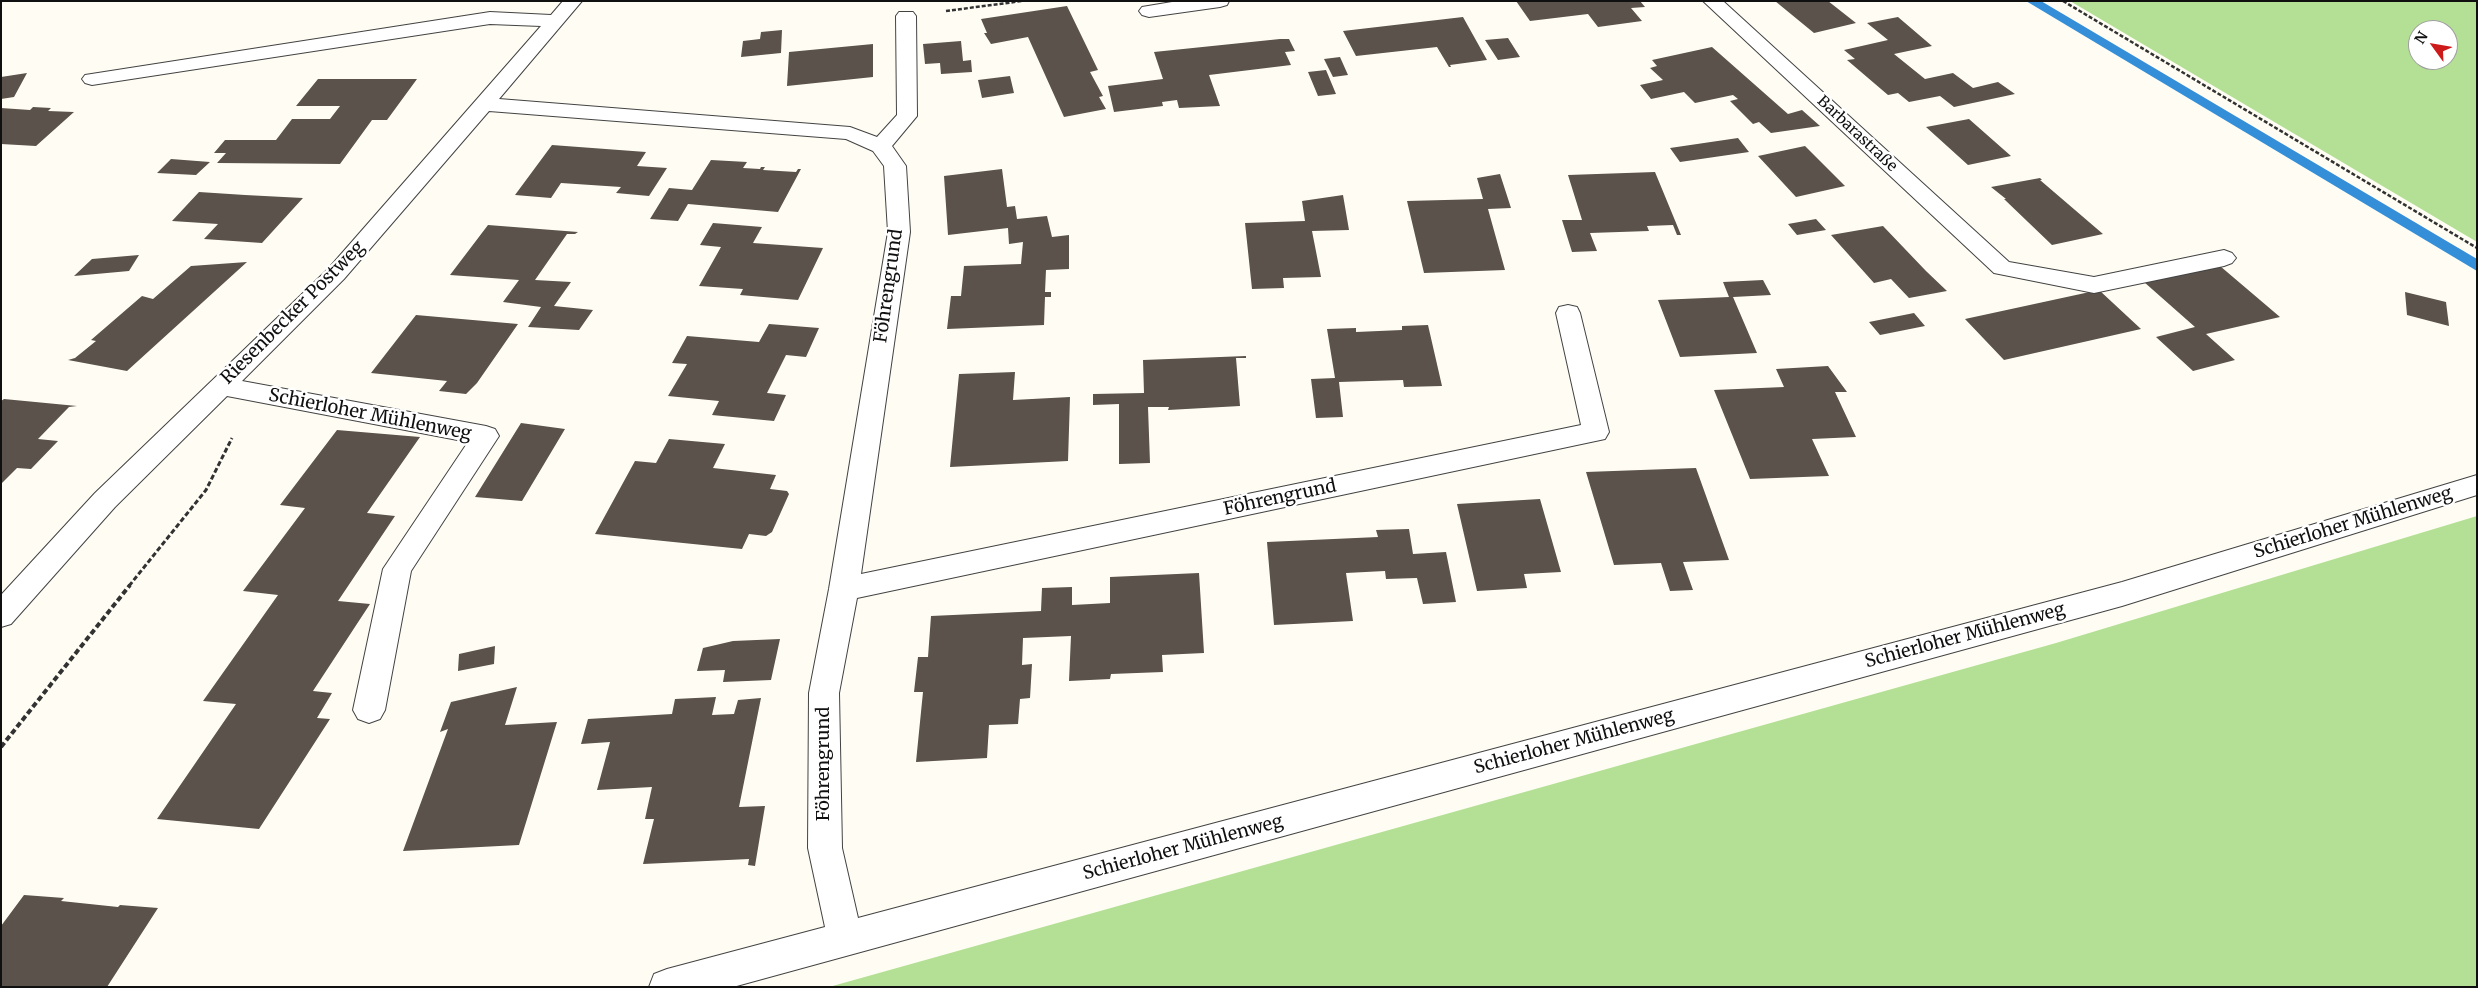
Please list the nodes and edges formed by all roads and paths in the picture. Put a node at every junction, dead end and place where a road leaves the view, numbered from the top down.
1 (573, 1) edge
2 (1022, 1) edge
3 (1220, 1) edge
4 (1712, 1) edge
5 (2063, 1) edge
6 (1149, 11) dead end
7 (906, 16) joint
8 (556, 21) junction
9 (92, 79) dead end
10 (484, 104) junction
11 (881, 146) junction
12 (2477, 248) edge
13 (2224, 258) dead end
14 (1568, 313) dead end
15 (221, 386) junction
16 (2477, 485) edge
17 (844, 588) junction
18 (1, 615) edge
19 (369, 710) dead end
20 (845, 939) junction
21 (667, 987) edge

1 - 8 street, Riesenbecker Postweg
2 - 7 path
3 - 6 street
4 - 13 street, Barbarastraße
5 - 12 path
7 - 11 street
8 - 9 street
8 - 10 street, Riesenbecker Postweg
10 - 11 street
10 - 15 street, Riesenbecker Postweg
11 - 17 street, Föhrengrund
14 - 17 street, Föhrengrund
15 - 18 street, Riesenbecker Postweg
15 - 19 street, Schierloher Mühlenweg
16 - 20 street, Schierloher Mühlenweg
17 - 20 street, Föhrengrund
20 - 21 street, Schierloher Mühlenweg

